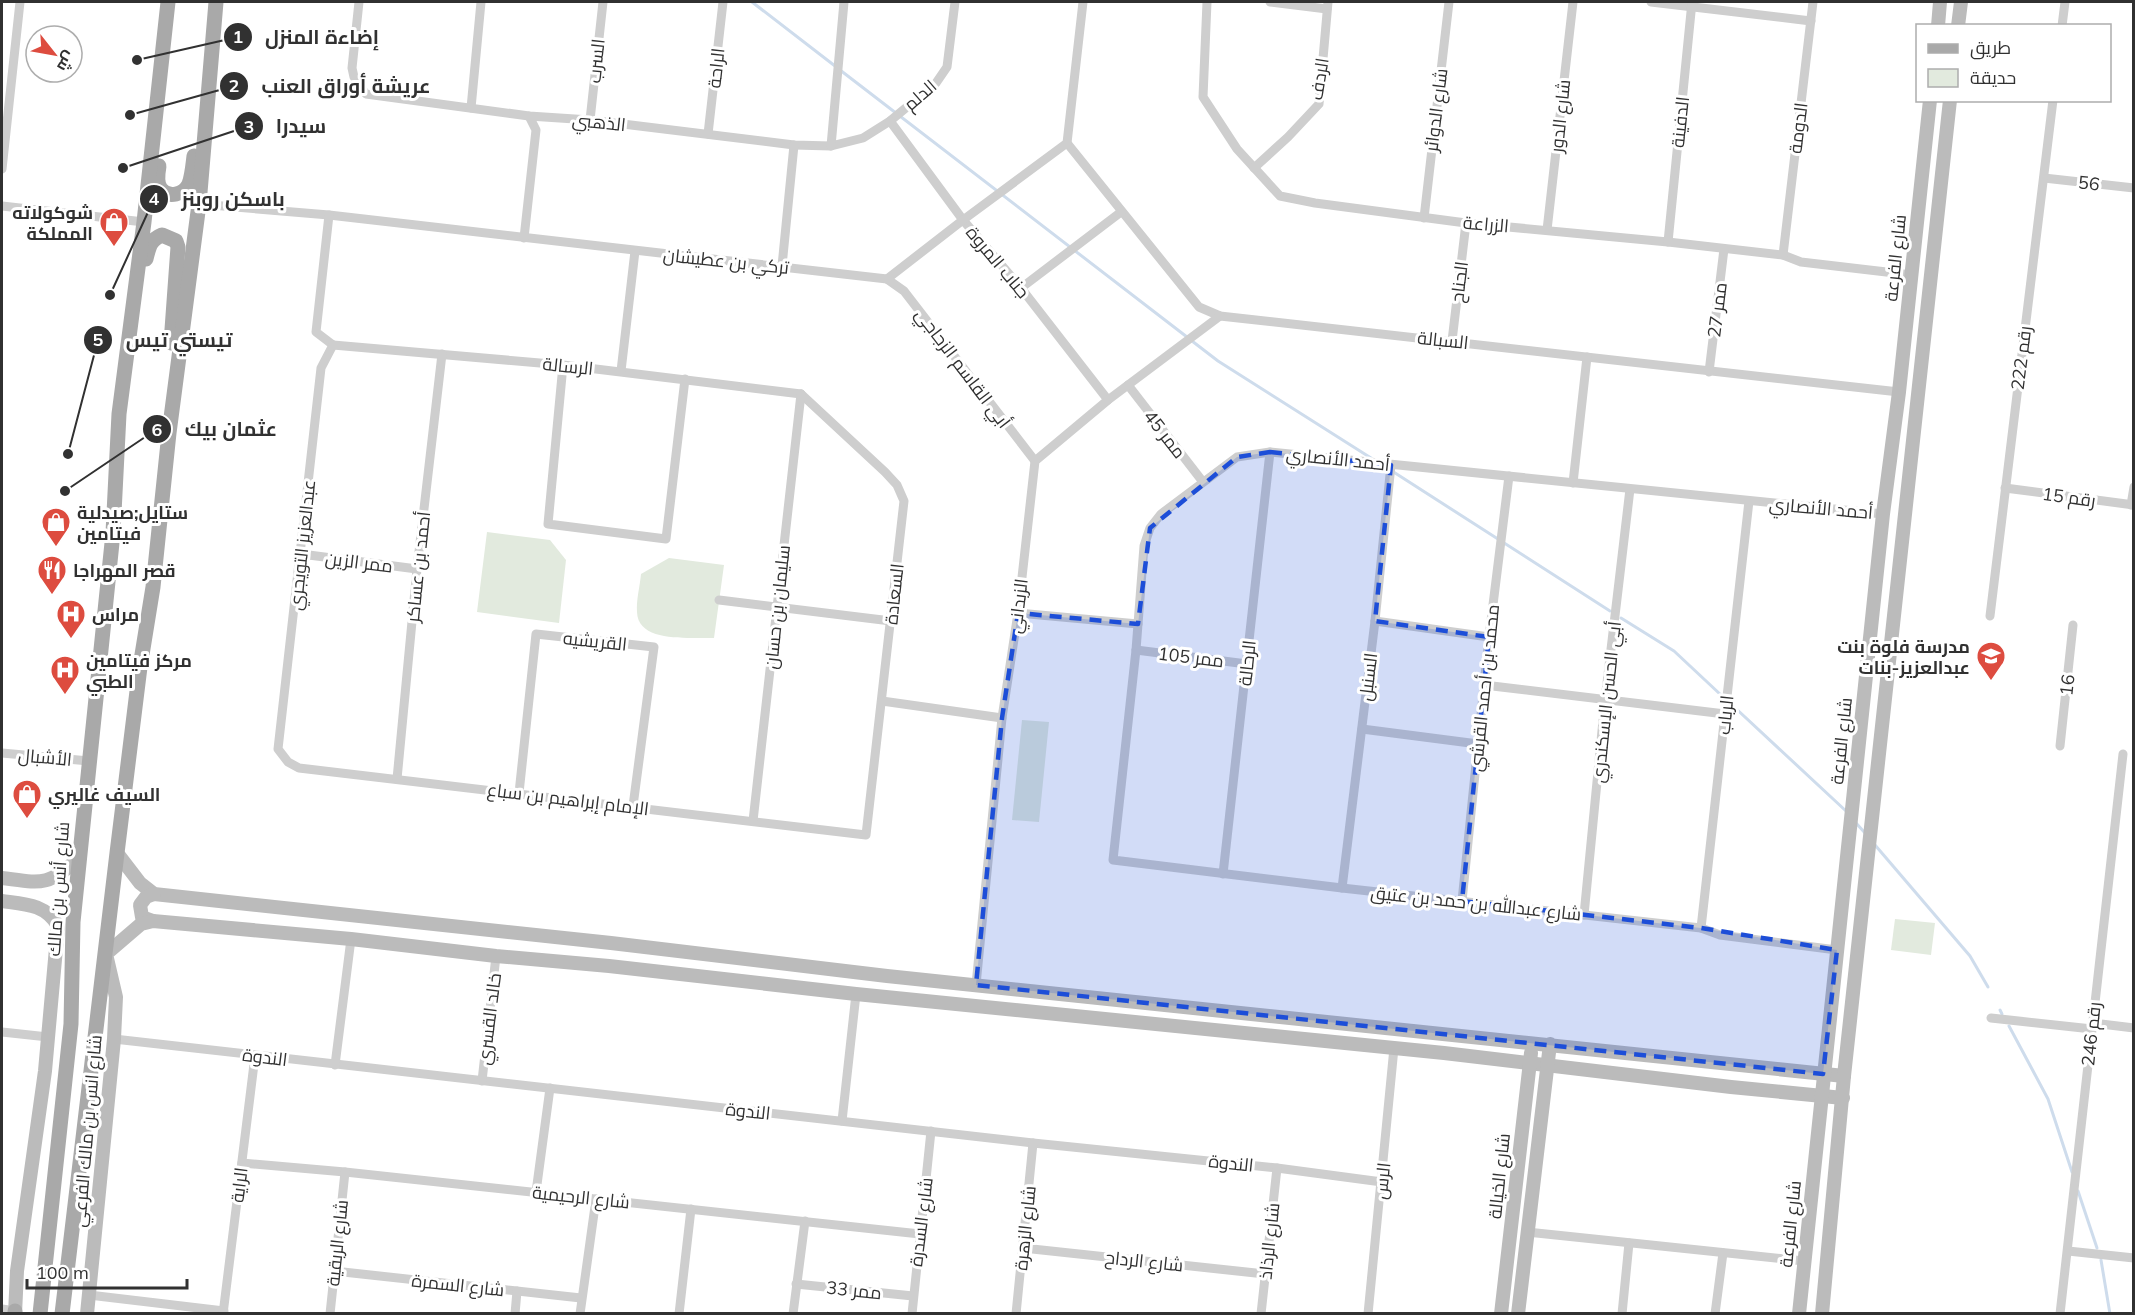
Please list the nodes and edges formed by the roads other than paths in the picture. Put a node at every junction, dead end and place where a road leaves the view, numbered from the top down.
1 (20, 2) edge
2 (168, 2) edge
3 (216, 2) edge
4 (359, 2) edge
5 (481, 2) edge
6 (603, 2) edge
7 (723, 2) edge
8 (844, 2) edge
9 (955, 2) edge
10 (1083, 2) edge
11 (1207, 2) edge
12 (1270, 2) edge
13 (1449, 2) edge
14 (1573, 2) edge
15 (1651, 2) edge
16 (1813, 2) edge
17 (1940, 2) edge
18 (1961, 2) edge
19 (2065, 2) edge
20 (1691, 4) edge
21 (1328, 5) edge
22 (1811, 21) junction
23 (1938, 24) edge
24 (1958, 24) edge
25 (2062, 24) edge
26 (213, 34) junction
27 (164, 40) junction
28 (1930, 102) edge
29 (1950, 102) edge
30 (2053, 102) edge
31 (471, 108) junction
32 (529, 116) junction
33 (590, 120) junction
34 (890, 121) junction
35 (708, 134) junction
36 (1067, 143) junction
37 (794, 145) junction
38 (831, 146) junction
39 (1254, 168) junction
40 (2, 169) edge
41 (2044, 178) junction
42 (2133, 188) edge
43 (199, 204) junction
44 (2, 206) edge
45 (1121, 212) junction
46 (329, 215) junction
47 (1424, 218) junction
48 (963, 220) junction
49 (144, 222) junction
50 (1466, 223) junction
51 (1547, 230) junction
52 (524, 238) junction
53 (1668, 242) junction
54 (1724, 249) junction
55 (635, 251) junction
56 (1783, 255) junction
57 (782, 266) junction
58 (1911, 275) junction
59 (887, 279) junction
60 (1021, 288) junction
61 (1220, 316) junction
62 (1452, 341) junction
63 (333, 345) junction
64 (442, 354) junction
65 (1587, 357) junction
66 (563, 365) junction
67 (621, 371) junction
68 (1709, 372) junction
69 (685, 379) junction
70 (1128, 385) junction
71 (1899, 392) junction
72 (801, 394) junction
73 (1108, 400) junction
74 (119, 414) junction
75 (169, 433) junction
76 (1270, 452) junction
77 (1035, 461) junction
78 (1391, 465) junction
79 (1509, 476) junction
80 (1203, 482) junction
81 (1573, 483) junction
82 (2133, 487) edge
83 (2005, 488) junction
84 (1630, 489) junction
85 (1749, 501) junction
86 (2132, 505) edge
87 (1883, 514) junction
88 (302, 554) junction
89 (417, 569) junction
90 (719, 600) dead end
91 (777, 606) junction
92 (1018, 613) junction
93 (1990, 616) dead end
94 (891, 621) junction
95 (1375, 621) junction
96 (1138, 624) junction
97 (2073, 625) dead end
98 (1489, 638) junction
99 (1136, 650) junction
100 (1247, 664) junction
101 (1484, 685) junction
102 (1605, 700) junction
103 (882, 701) junction
104 (1725, 714) junction
105 (1002, 718) junction
106 (1362, 729) junction
107 (1478, 744) junction
108 (2060, 746) dead end
109 (279, 749) joint
110 (2, 753) edge
111 (2123, 754) dead end
112 (89, 761) junction
113 (397, 779) junction
114 (519, 793) junction
115 (633, 806) junction
116 (753, 821) junction
117 (866, 835) joint
118 (117, 853) junction
119 (78, 859) junction
120 (1113, 860) joint
121 (1223, 874) junction
122 (2, 878) edge
123 (1342, 888) junction
124 (154, 894) junction
125 (1462, 901) junction
126 (2, 902) edge
127 (1584, 915) junction
128 (153, 921) junction
129 (73, 922) junction
130 (1701, 928) junction
131 (351, 939) junction
132 (580, 940) junction
133 (611, 943) junction
134 (1837, 950) junction
135 (106, 954) junction
136 (496, 956) junction
137 (576, 963) junction
138 (609, 966) junction
139 (976, 985) junction
140 (856, 994) junction
141 (1991, 1018) dead end
142 (2092, 1026) junction
143 (2133, 1028) edge
144 (2, 1032) edge
145 (48, 1037) junction
146 (114, 1039) junction
147 (1532, 1042) junction
148 (1550, 1044) junction
149 (1395, 1048) junction
150 (255, 1056) junction
151 (1530, 1062) junction
152 (1547, 1064) junction
153 (334, 1065) junction
154 (45, 1071) junction
155 (1786, 1071) junction
156 (1823, 1074) junction
157 (1844, 1076) junction
158 (482, 1081) junction
159 (550, 1088) junction
160 (1526, 1092) junction
161 (1786, 1093) junction
162 (1822, 1096) junction
163 (1843, 1098) junction
164 (1544, 1100) junction
165 (842, 1121) junction
166 (931, 1131) junction
167 (1033, 1143) junction
168 (242, 1163) junction
169 (1277, 1168) junction
170 (345, 1172) junction
171 (1382, 1182) junction
172 (536, 1192) junction
173 (596, 1199) junction
174 (691, 1209) junction
175 (805, 1221) junction
176 (1527, 1232) junction
177 (920, 1234) junction
178 (1629, 1243) junction
179 (1023, 1248) junction
180 (2068, 1251) junction
181 (1723, 1253) junction
182 (2133, 1258) edge
183 (1804, 1261) junction
184 (334, 1271) junction
185 (1265, 1274) junction
186 (796, 1284) junction
187 (517, 1292) junction
188 (89, 1296) junction
189 (913, 1296) junction
190 (581, 1298) junction
191 (12, 1312) edge
192 (224, 1312) edge
193 (915, 1313) edge
194 (40, 1314) edge
195 (62, 1314) edge
196 (86, 1314) edge
197 (330, 1314) edge
198 (515, 1314) edge
199 (580, 1314) edge
200 (679, 1314) edge
201 (793, 1314) edge
202 (1016, 1314) edge
203 (1261, 1314) edge
204 (1368, 1314) edge
205 (1501, 1314) edge
206 (1518, 1314) edge
207 (1622, 1314) edge
208 (1715, 1314) edge
209 (1799, 1314) edge
210 (1822, 1314) edge
211 (2060, 1314) edge

1 - 40 street
2 - 27 main road, شارع أنس بن مالك
3 - 26 main road
4 - 31 street, الذهبي
5 - 31 street
6 - 33 street, السرب
7 - 35 street, الراحة
8 - 38 street
9 - 34 street, الدلم
10 - 36 street
11 - 39 street, الزراعة
12 - 21 street
13 - 47 street, شارع الدوائر
14 - 51 street, شارع الدور
15 - 20 street
16 - 22 street, الدومة
17 - 23 street
18 - 24 street
19 - 25 street
20 - 22 street
20 - 53 street, الدفينة
21 - 39 street, الردف
22 - 56 street, الدومة
26 - 27 main road
26 - 43 main road
27 - 49 main road, شارع أنس بن مالك
28 - 58 street, شارع الفرعة
29 - 157 street, شارع الفرعة
30 - 41 street, رقم 222
31 - 32 street, الذهبي
32 - 33 street, الذهبي
32 - 52 street
33 - 35 street, الذهبي
34 - 38 street, الدلم
34 - 48 street, جناب المروة
35 - 37 street, الذهبي
36 - 45 street, السبالة
36 - 48 street
37 - 38 street, الذهبي
37 - 57 street
39 - 47 street, الزراعة
41 - 42 street, 56
41 - 83 street, رقم 222
43 - 46 street, تركي بن عطيشان
43 - 75 main road
44 - 49 street
45 - 60 street
45 - 61 street, السبالة
46 - 52 street, تركي بن عطيشان
46 - 63 street
47 - 50 street, الزراعة
48 - 59 street
48 - 60 street, جناب المروة
49 - 74 main road, شارع أنس بن مالك
50 - 51 street, الزراعة
50 - 62 street, الجناح
51 - 53 street, الزراعة
52 - 55 street, تركي بن عطيشان
53 - 54 street, الزراعة
54 - 56 street, الزراعة
54 - 68 street, ممر 27
55 - 57 street, تركي بن عطيشان
55 - 67 street
56 - 58 street, الزراعة
57 - 59 street, تركي بن عطيشان
58 - 71 street, شارع الفرعة
59 - 77 street, أبي القاسم الزجاجي
60 - 73 street, جناب المروة
61 - 62 street, السبالة
61 - 70 street
62 - 65 street, السبالة
63 - 64 street, الرسالة
63 - 88 street, عبدالعزيز التويجري
64 - 66 street, الرسالة
64 - 89 street, أحمد بن عساكر
65 - 68 street, السبالة
65 - 81 street
66 - 67 street, الرسالة
66 - 69 street
67 - 69 street, الرسالة
68 - 71 street, السبالة
69 - 72 street, الرسالة
70 - 73 street
70 - 80 street, ممر 45
71 - 87 street, شارع الفرعة
72 - 91 street, سليمان بن حسان
72 - 94 street, السعادة
73 - 77 street
74 - 75 main road
74 - 112 main road, شارع أنس بن مالك
75 - 118 main road
76 - 78 street, أحمد الأنصاري
76 - 80 street, أحمد الأنصاري
76 - 100 street, الرحالة
77 - 92 street, الزبداني
78 - 79 street, أحمد الأنصاري
78 - 95 street, السنبل
79 - 81 street, أحمد الأنصاري
79 - 98 street, محمد بن أحمد القرشي
80 - 96 street, أحمد الأنصاري
81 - 84 street, أحمد الأنصاري
82 - 86 street
83 - 86 street, رقم 15
83 - 93 street, رقم 222
84 - 85 street, أحمد الأنصاري
84 - 102 street, أبي الحسن الإسكندري
85 - 87 street, أحمد الأنصاري
85 - 104 street, الرباب
87 - 134 street, شارع الفرعة
88 - 89 street, ممر الزين
88 - 109 street, عبدالعزيز التويجري
89 - 113 street, أحمد بن عساكر
90 - 91 street
91 - 94 street
91 - 116 street, سليمان بن حسان
92 - 96 street
92 - 105 street, الزبداني
94 - 103 street, السعادة
95 - 98 street
95 - 106 street, السنبل
96 - 99 street, أحمد الأنصاري
97 - 108 street, 16
98 - 101 street, محمد بن أحمد القرشي
99 - 100 street, ممر 105
99 - 120 street, أحمد الأنصاري
100 - 121 street, الرحالة
101 - 102 street
101 - 107 street, محمد بن أحمد القرشي
102 - 104 street
102 - 127 street, أبي الحسن الإسكندري
103 - 105 street
103 - 117 street, السعادة
104 - 130 street, الرباب
105 - 139 street, الزبداني
106 - 107 street
106 - 123 street, السنبل
107 - 125 street, محمد بن أحمد القرشي
109 - 113 street, الإمام إبراهيم بن سباع
110 - 112 street, الأشبال
111 - 142 street, رقم 246
112 - 119 main road, شارع أنس بن مالك
113 - 114 street, الإمام إبراهيم بن سباع
114 - 115 street, الإمام إبراهيم بن سباع
114 - 115 street, القريشيه
115 - 116 street, الإمام إبراهيم بن سباع
116 - 117 street, الإمام إبراهيم بن سباع
118 - 124 street
118 - 135 main road
119 - 122 street
119 - 129 main road, شارع أنس بن مالك
120 - 121 street, شارع عبدالله بن حمد بن عتيق
121 - 123 street, شارع عبدالله بن حمد بن عتيق
123 - 125 street, شارع عبدالله بن حمد بن عتيق
124 - 128 street
124 - 132 street
125 - 127 street, شارع عبدالله بن حمد بن عتيق
126 - 145 street
127 - 130 street, شارع عبدالله بن حمد بن عتيق
128 - 131 street
128 - 135 street
129 - 154 street
129 - 194 main road, شارع أنس بن مالك
130 - 134 street, شارع عبدالله بن حمد بن عتيق
131 - 136 street
131 - 153 street
132 - 133 street
132 - 137 street
133 - 138 street
133 - 139 street
134 - 156 street, شارع الفرعة
135 - 146 street, شارع انس بن مالك الفرعي
135 - 195 main road
136 - 137 street
136 - 158 street, خالد القسري
137 - 138 street
138 - 140 street
139 - 147 street
140 - 149 street
140 - 165 street
141 - 142 street
142 - 143 street
142 - 180 street, رقم 246
144 - 145 street
145 - 154 street
146 - 150 street, الندوة
146 - 188 street, شارع انس بن مالك الفرعي
147 - 148 street
147 - 151 street, شارع الخيالة
148 - 152 street, شارع الخيالة
148 - 155 street
149 - 151 street
149 - 171 street, الرس
150 - 153 street, الندوة
150 - 168 street, الراية
151 - 152 street
151 - 160 street, شارع الخيالة
152 - 161 street
152 - 164 street, شارع الخيالة
153 - 158 street, الندوة
154 - 191 street
155 - 156 street
155 - 161 street
156 - 157 street
156 - 162 street, شارع الفرعة
157 - 163 street, شارع الفرعة
158 - 159 street, الندوة
159 - 165 street, الندوة
159 - 172 street
160 - 164 street
160 - 205 street, شارع الخيالة
161 - 162 street
162 - 163 street
162 - 183 street, شارع الفرعة
163 - 210 street, شارع الفرعة
164 - 176 street, شارع الخيالة
165 - 166 street, الندوة
166 - 167 street, الندوة
166 - 177 street, شارع السدرة
167 - 169 street, الندوة
167 - 179 street, شارع الزهرة
168 - 170 street, شارع الرحيمية
168 - 192 street, الراية
169 - 171 street, الندوة
169 - 185 street, شارع الرذاذ
170 - 172 street, شارع الرحيمية
170 - 184 street, شارع الربقية
171 - 204 street, الرس
172 - 173 street, شارع الرحيمية
173 - 174 street, شارع الرحيمية
173 - 190 street
174 - 175 street, شارع الرحيمية
174 - 200 street
175 - 177 street, شارع الرحيمية
175 - 186 street
176 - 178 street
176 - 206 street, شارع الخيالة
177 - 189 street, شارع السدرة
178 - 181 street
178 - 207 street
179 - 185 street, شارع الرداح
179 - 202 street, شارع الزهرة
180 - 182 street
180 - 211 street, رقم 246
181 - 183 street
181 - 208 street
183 - 209 street, شارع الفرعة
184 - 187 street, شارع السمرة
184 - 197 street, شارع الربقية
185 - 203 street, شارع الرذاذ
186 - 189 street, ممر 33
186 - 201 street
187 - 190 street, شارع السمرة
187 - 198 street
188 - 192 street
188 - 196 street, شارع انس بن مالك الفرعي
189 - 193 street, شارع السدرة
190 - 199 street

